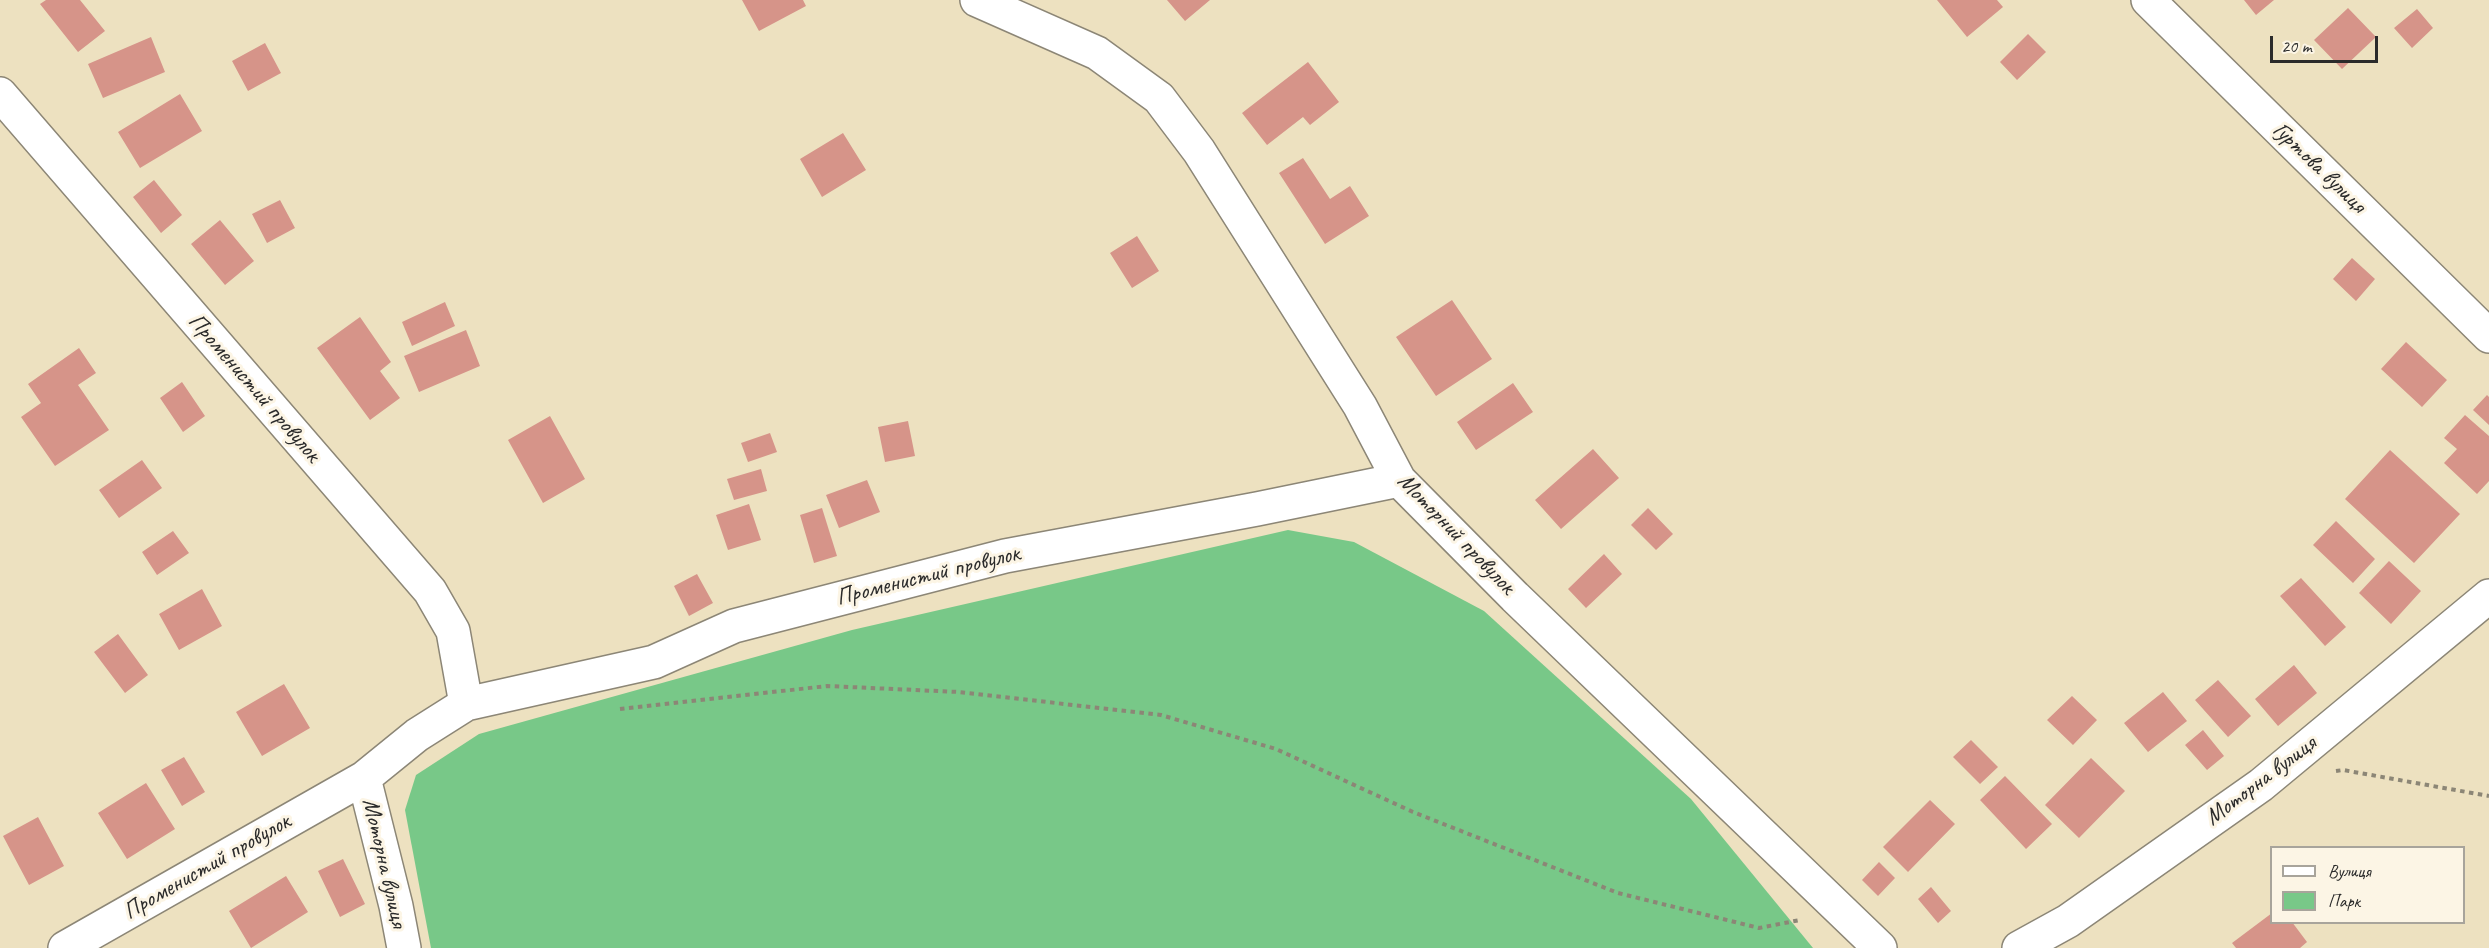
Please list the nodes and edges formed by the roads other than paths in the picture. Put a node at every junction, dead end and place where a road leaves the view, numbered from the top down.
1 (977, 0) edge
2 (2148, 0) edge
3 (0, 94) edge
4 (2489, 336) edge
5 (1399, 480) junction
6 (2489, 596) edge
7 (466, 704) junction
8 (364, 778) junction
9 (65, 948) edge
10 (404, 948) edge
11 (1880, 948) edge
12 (2019, 948) edge

1 - 5 street, Моторний провулок
2 - 4 street, Гуртова вулиця
3 - 7 street, Променистий провулок
5 - 7 street, Променистий провулок
5 - 11 street, Моторний провулок
6 - 12 street, Моторна вулиця
7 - 8 street, Променистий провулок
8 - 9 street, Променистий провулок
8 - 10 street, Моторна вулиця

